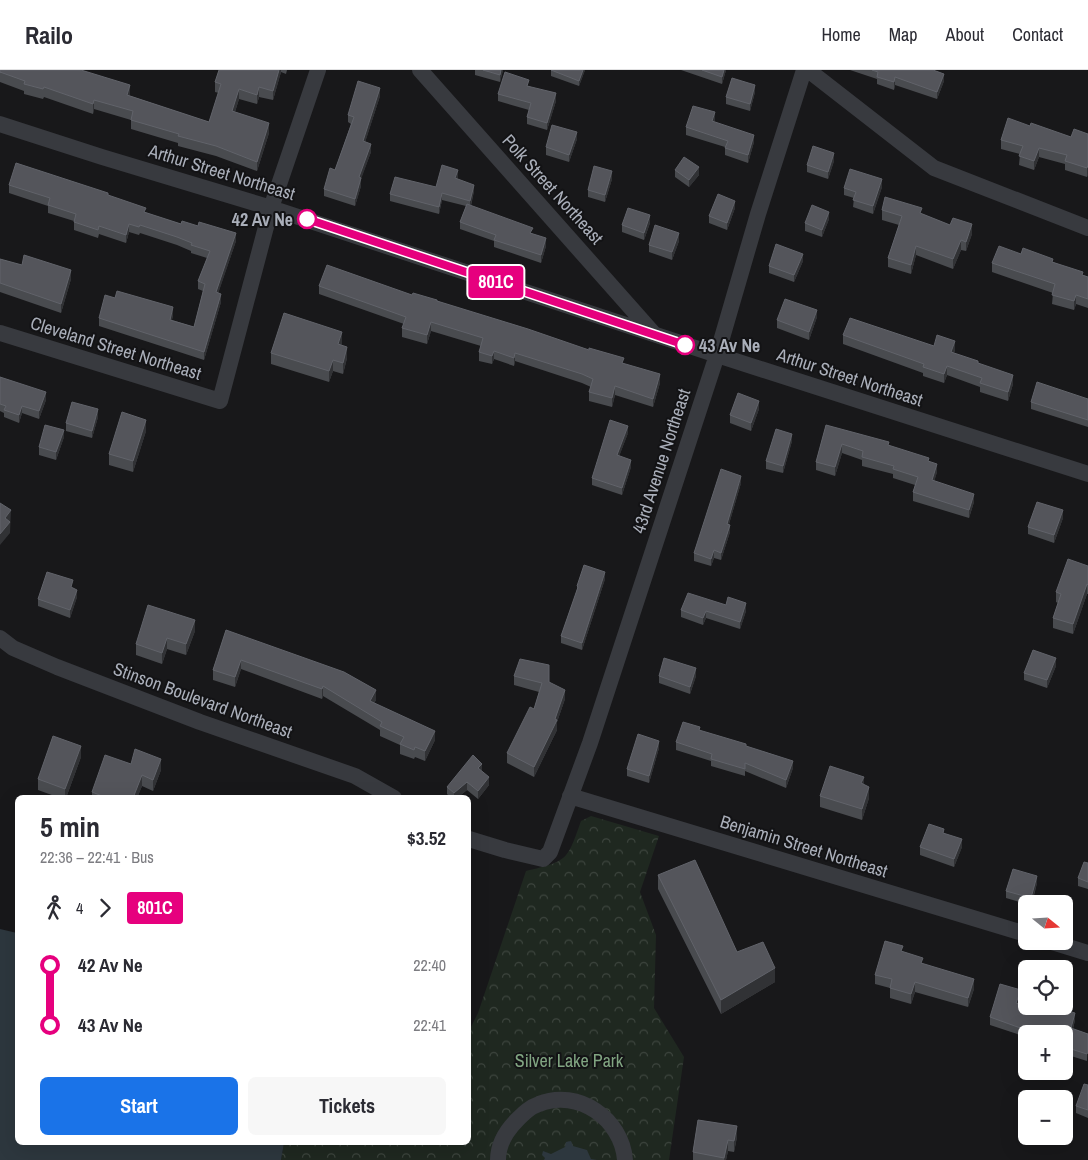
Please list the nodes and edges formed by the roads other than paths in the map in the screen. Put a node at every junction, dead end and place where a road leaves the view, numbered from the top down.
1 (318, 70) edge
2 (420, 70) edge
3 (804, 70) edge
4 (808, 70) edge
5 (0, 124) edge
6 (271, 208) junction
7 (1088, 228) edge
8 (0, 333) edge
9 (655, 335) junction
10 (716, 355) junction
11 (1088, 474) edge
12 (0, 638) edge
13 (389, 795) edge
14 (570, 796) junction
15 (471, 840) edge
16 (1018, 932) edge
17 (1073, 948) edge
18 (1088, 953) edge
19 (498, 1160) edge
20 (625, 1160) edge

1 - 6 street
2 - 9 street, Polk Street Northeast
3 - 10 street, 43rd Avenue Northeast
4 - 7 street
5 - 6 street, Arthur Street Northeast
6 - 8 street, Cleveland Street Northeast
6 - 9 street, Arthur Street Northeast
9 - 10 street, Arthur Street Northeast
10 - 11 street, Arthur Street Northeast
10 - 14 street, 43rd Avenue Northeast
12 - 13 street, Stinson Boulevard Northeast
14 - 15 street, 43rd Avenue Northeast
14 - 16 street, Benjamin Street Northeast
17 - 18 street
19 - 20 street

